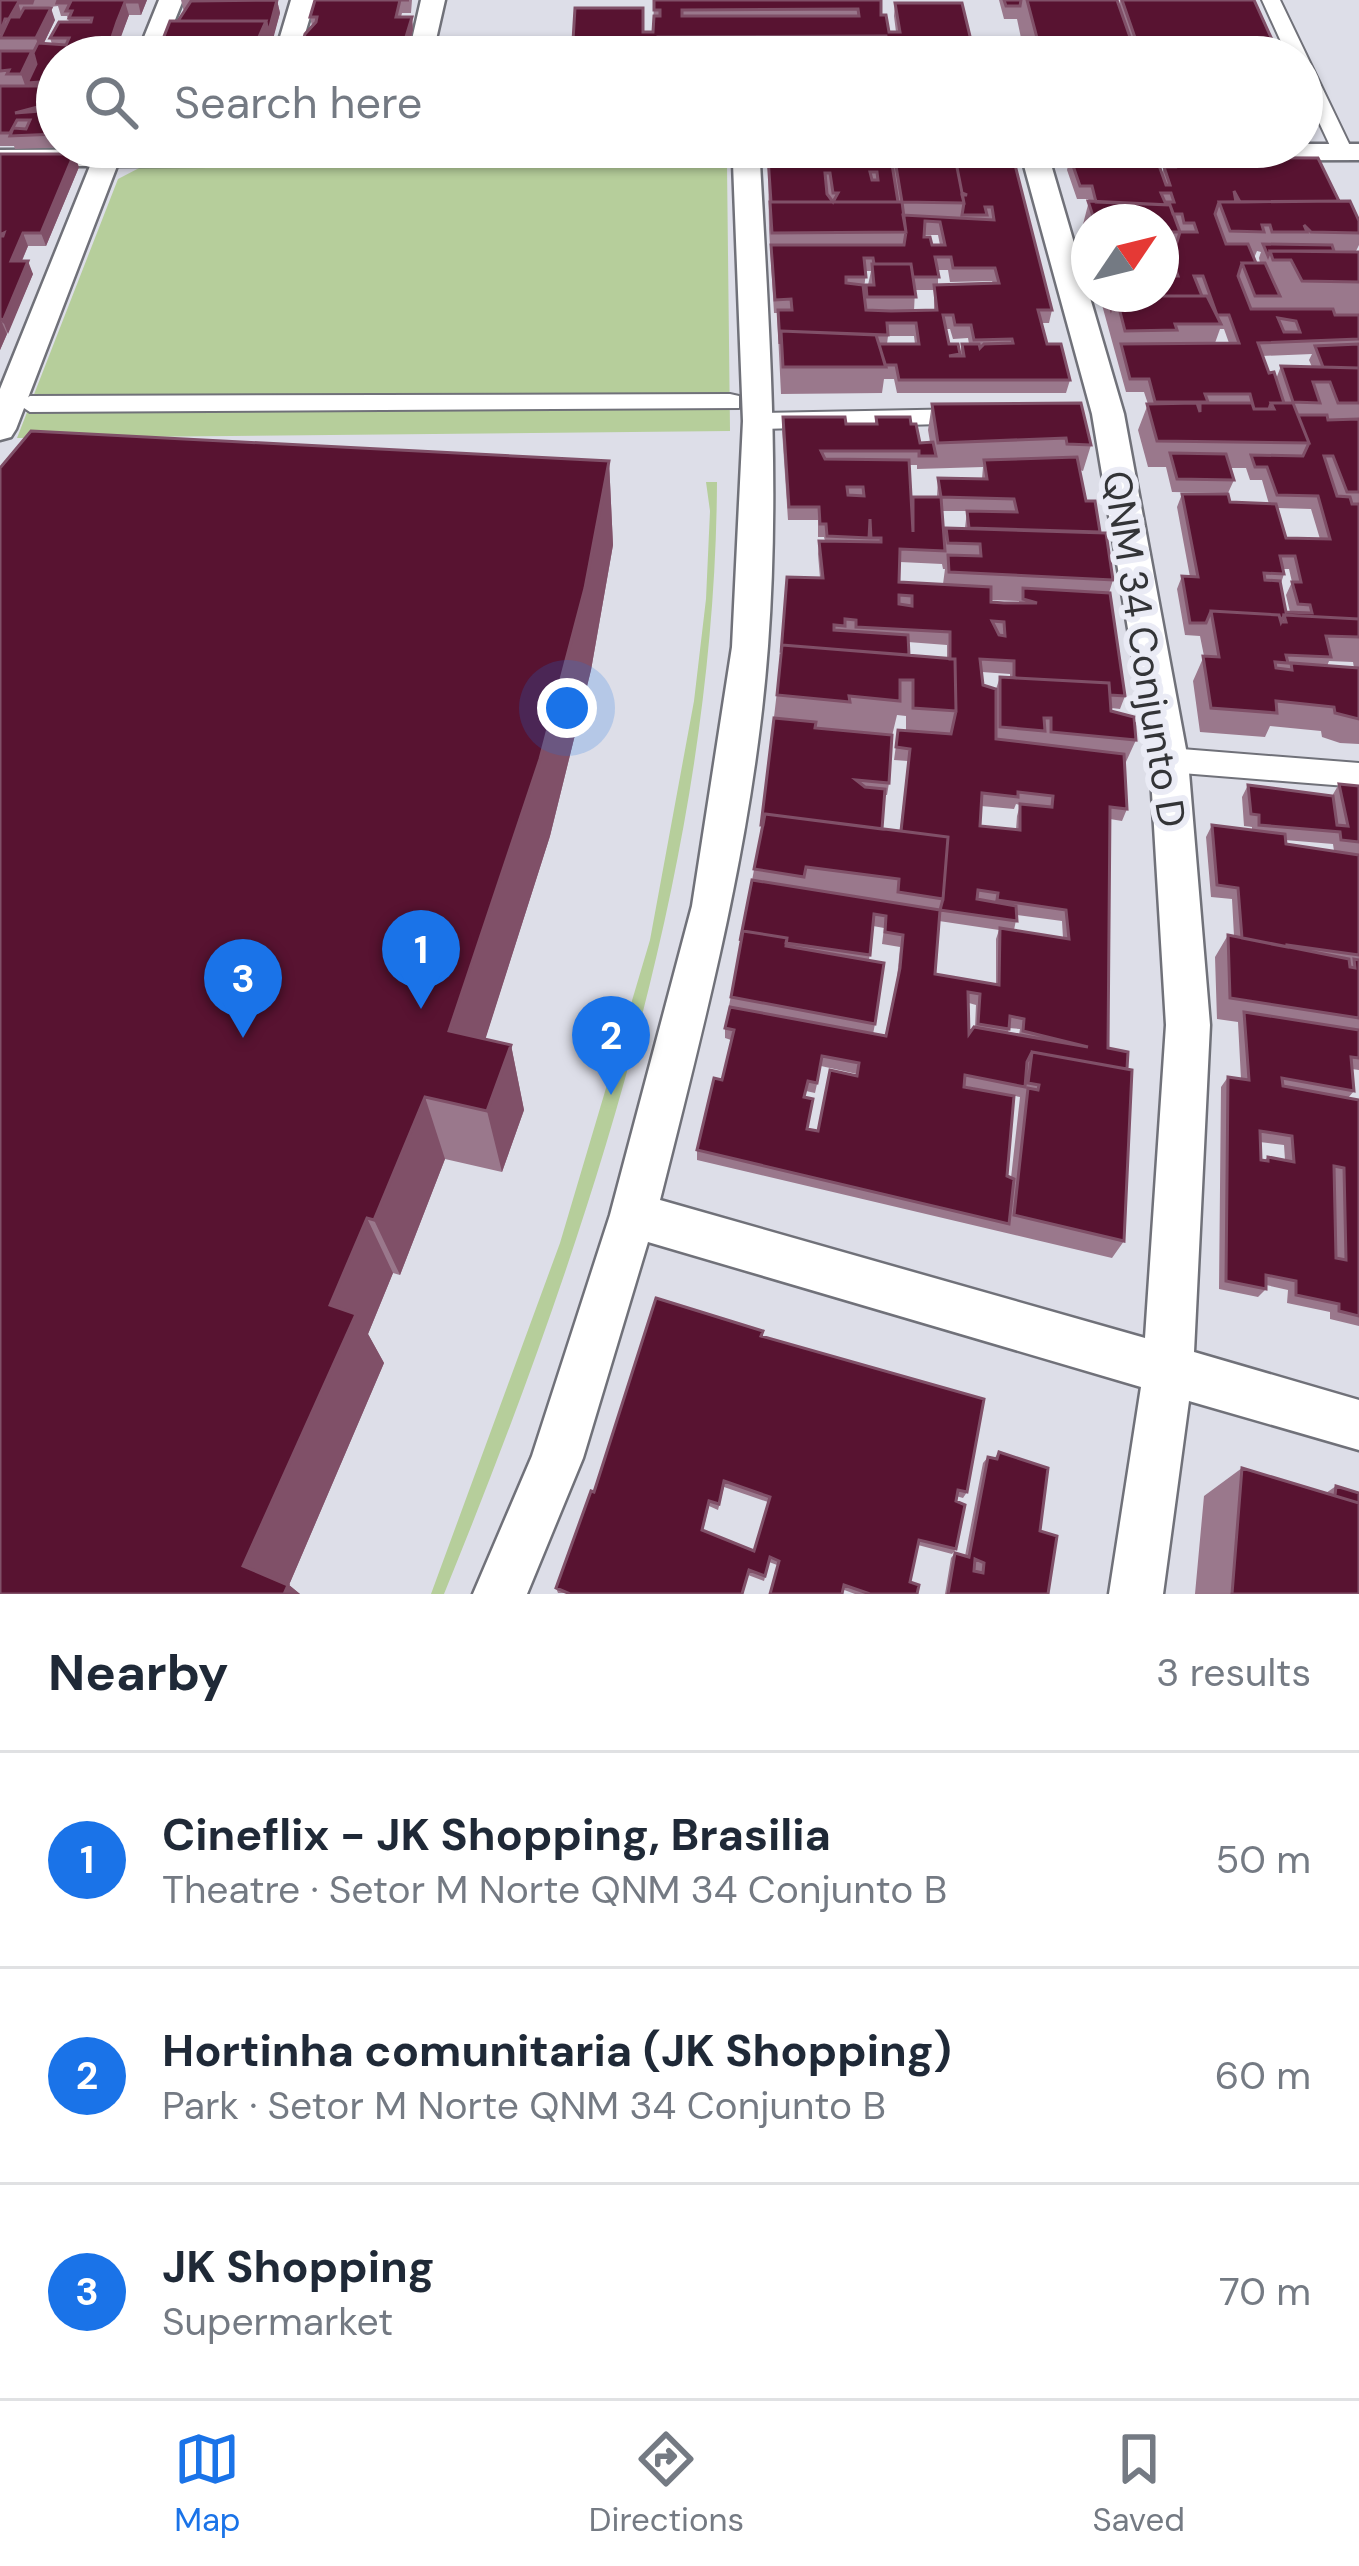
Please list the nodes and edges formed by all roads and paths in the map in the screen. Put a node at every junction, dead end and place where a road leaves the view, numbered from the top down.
1 (171, 0) edge
2 (303, 0) edge
3 (433, 0) edge
4 (1271, 0) edge
5 (156, 36) edge
6 (292, 36) edge
7 (425, 36) edge
8 (1288, 36) edge
9 (1323, 102) edge
10 (1351, 152) edge
11 (36, 156) edge
12 (0, 158) edge
13 (102, 168) edge
14 (746, 168) edge
15 (1038, 168) edge
16 (1359, 187) edge
17 (30, 404) dead end
18 (744, 411) junction
19 (992, 416) edge
20 (0, 429) edge
21 (1169, 760) junction
22 (1359, 775) edge
23 (633, 1215) junction
24 (1168, 1372) junction
25 (1359, 1425) edge
26 (500, 1594) edge
27 (1136, 1594) edge

1 - 5 street
2 - 6 street
3 - 7 street
4 - 8 street
9 - 10 street
10 - 16 street
11 - 12 street
13 - 20 street
14 - 18 street
15 - 21 street, QNM 34 Conjunto D
17 - 18 street
18 - 19 street
18 - 23 street
21 - 22 street
21 - 24 street, QNM 34 Conjunto D
23 - 24 street
23 - 26 street
24 - 25 street
24 - 27 street, QNM 34 Conjunto D

